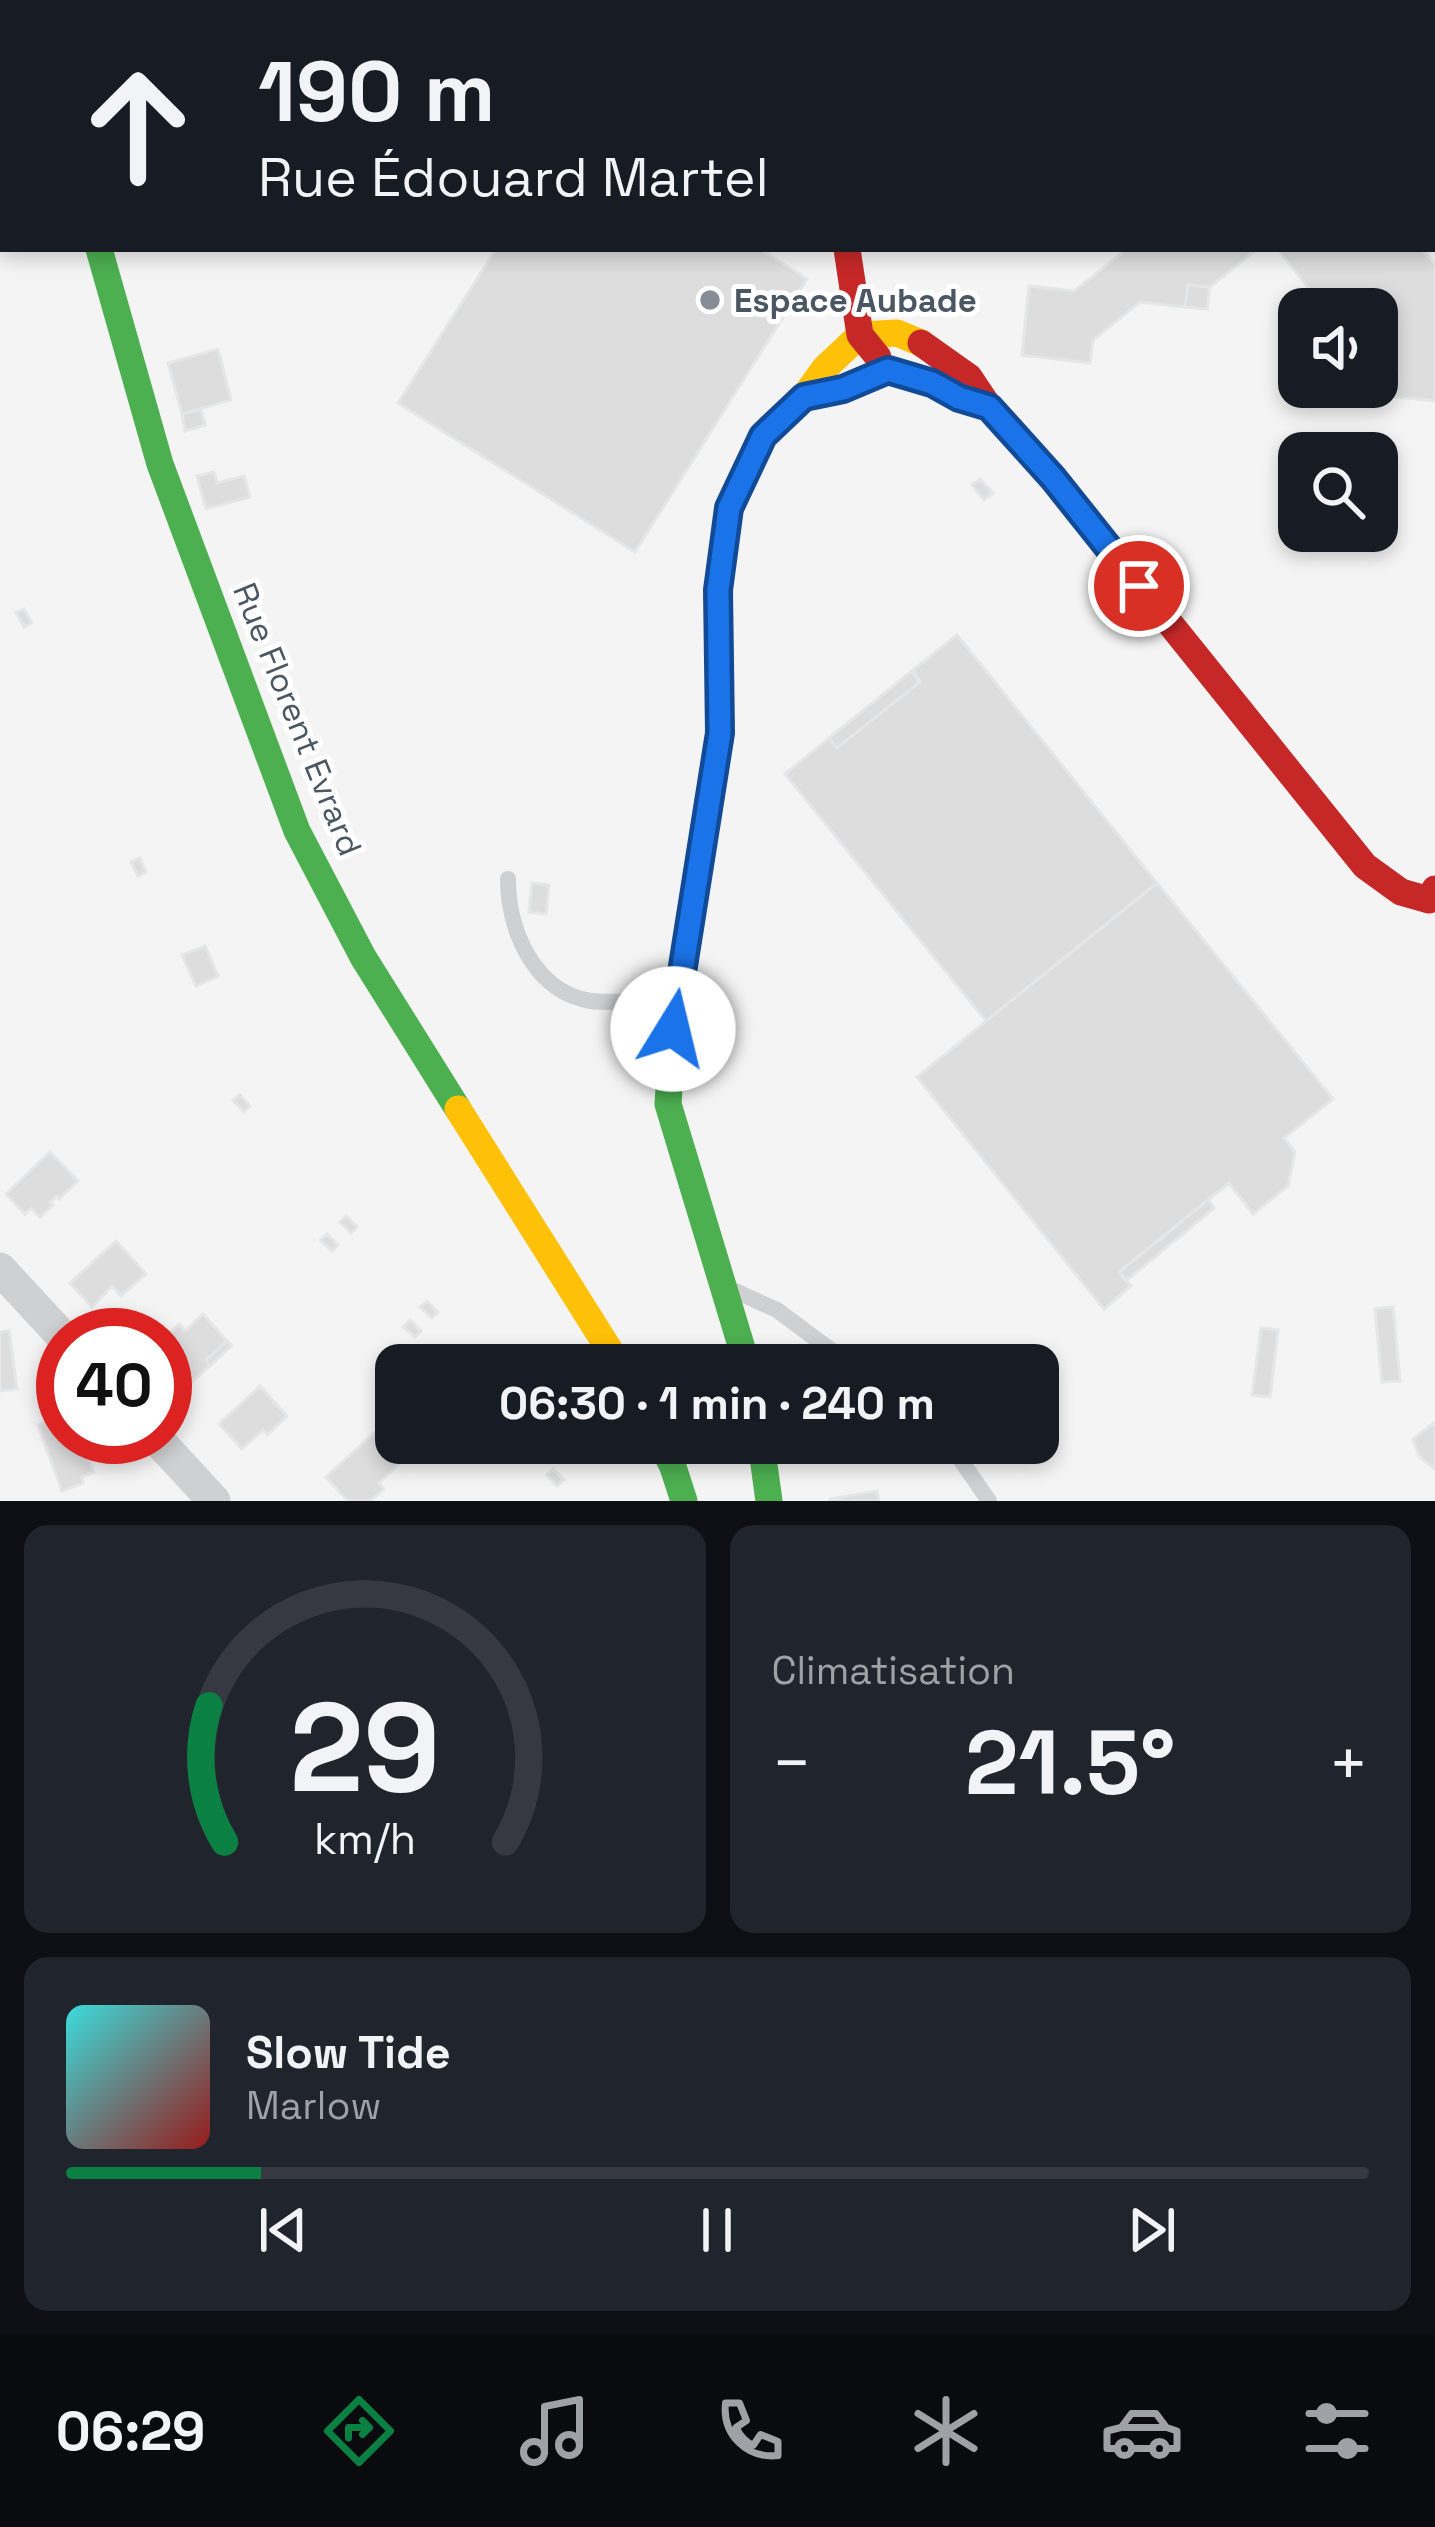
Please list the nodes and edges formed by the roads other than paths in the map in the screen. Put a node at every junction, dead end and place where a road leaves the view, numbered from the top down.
1 (100, 252) edge
2 (847, 252) edge
3 (895, 322) junction
4 (860, 335) junction
5 (888, 370) junction
6 (804, 397) junction
7 (989, 407) junction
8 (508, 879) dead end
9 (1433, 901) edge
10 (677, 1000) junction
11 (0, 1269) edge
12 (722, 1285) junction
13 (36, 1308) edge
14 (606, 1344) edge
15 (740, 1344) edge
16 (823, 1344) edge
17 (180, 1464) edge
18 (672, 1464) edge
19 (764, 1464) edge
20 (963, 1464) edge
21 (214, 1501) edge
22 (683, 1501) edge
23 (769, 1501) edge
24 (989, 1501) edge

1 - 14 street, Rue Florent Evrard
2 - 4 street
3 - 4 street
3 - 5 street
3 - 7 street
4 - 5 street
4 - 6 street
5 - 6 street
5 - 7 street
6 - 10 street
7 - 9 street
8 - 10 lane
10 - 12 street
11 - 13 street
12 - 15 street
12 - 16 lane
17 - 21 street
18 - 22 street
19 - 23 street
20 - 24 lane

